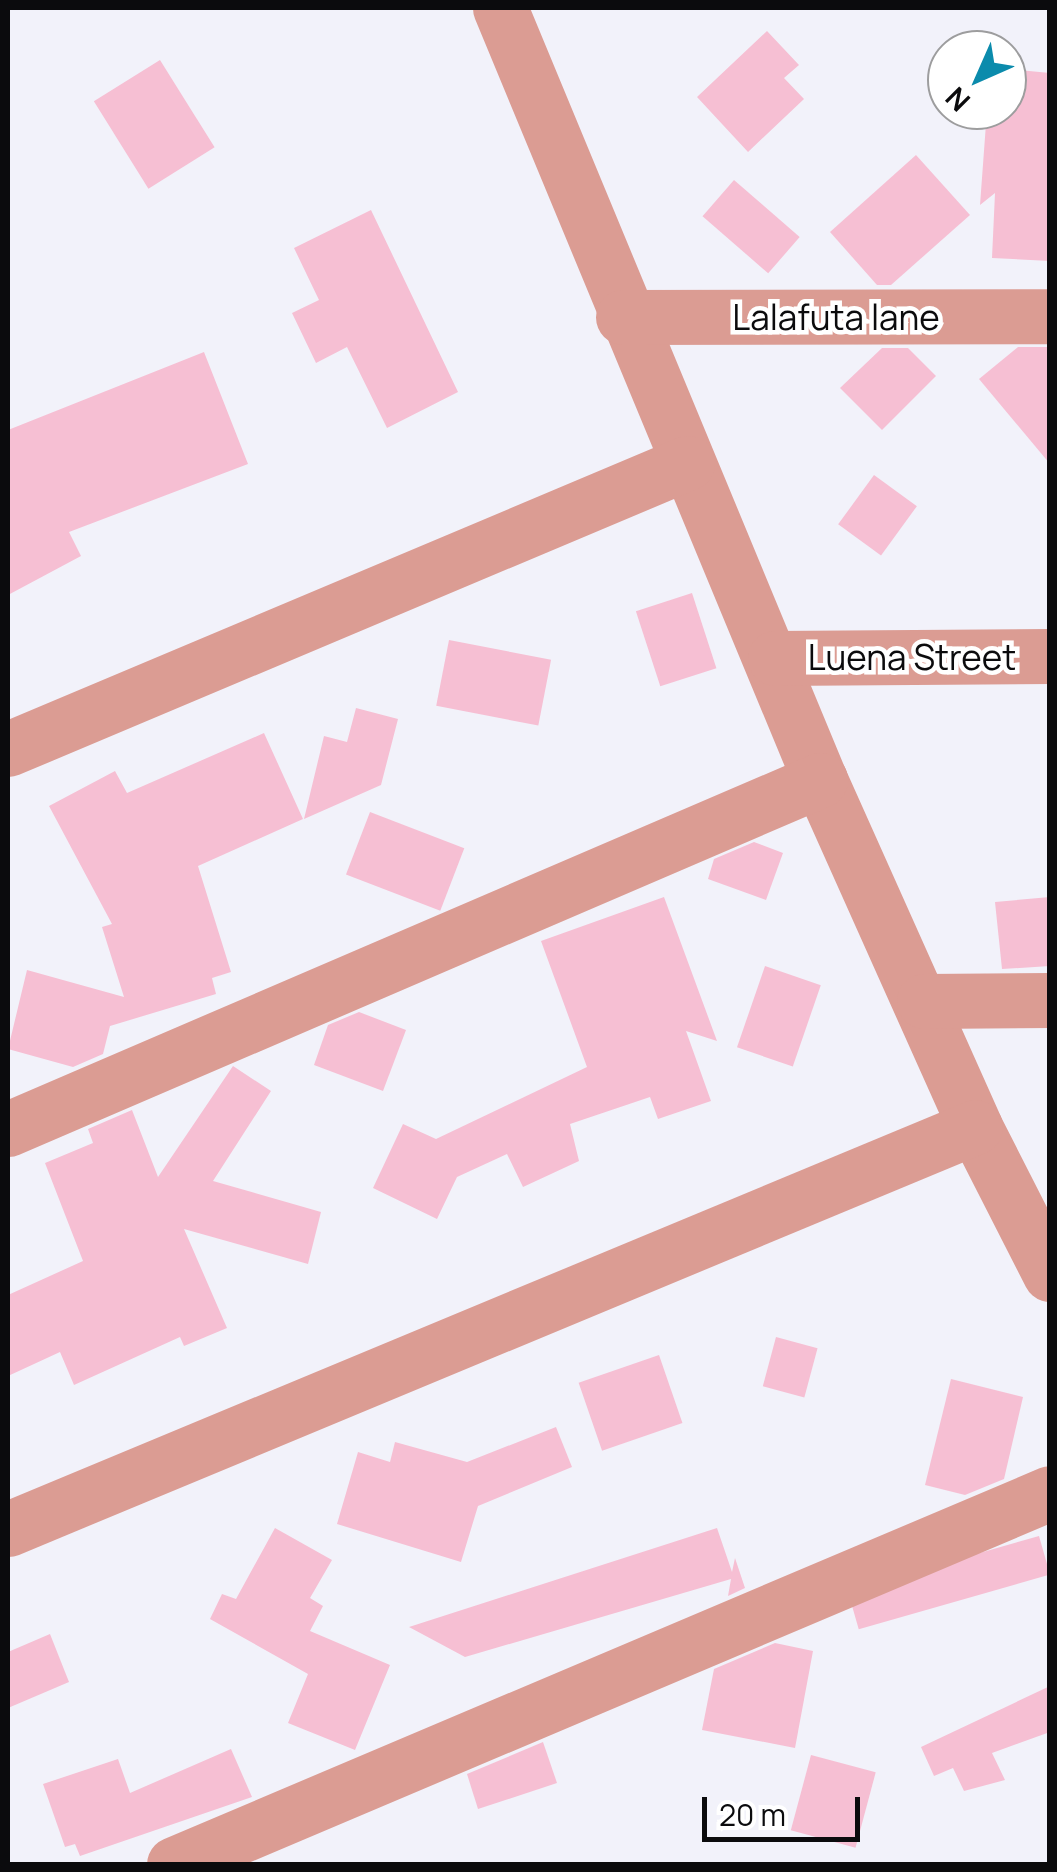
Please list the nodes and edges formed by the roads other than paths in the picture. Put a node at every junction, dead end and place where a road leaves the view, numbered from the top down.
1 (500, 8) edge
2 (1050, 316) edge
3 (623, 317) junction
4 (686, 463) junction
5 (1050, 656) edge
6 (775, 658) junction
7 (8, 748) edge
8 (820, 780) junction
9 (1050, 1000) edge
10 (924, 1001) junction
11 (976, 1127) junction
12 (8, 1129) edge
13 (1050, 1274) edge
14 (1050, 1492) edge
15 (8, 1528) edge
16 (174, 1864) edge

1 - 3 street
2 - 3 street, Lalafuta lane
3 - 4 street
4 - 6 street
4 - 7 street
5 - 6 street, Luena Street
6 - 8 street
8 - 10 street
8 - 12 street
9 - 10 street
10 - 11 street
11 - 13 street
11 - 15 street
14 - 16 street

